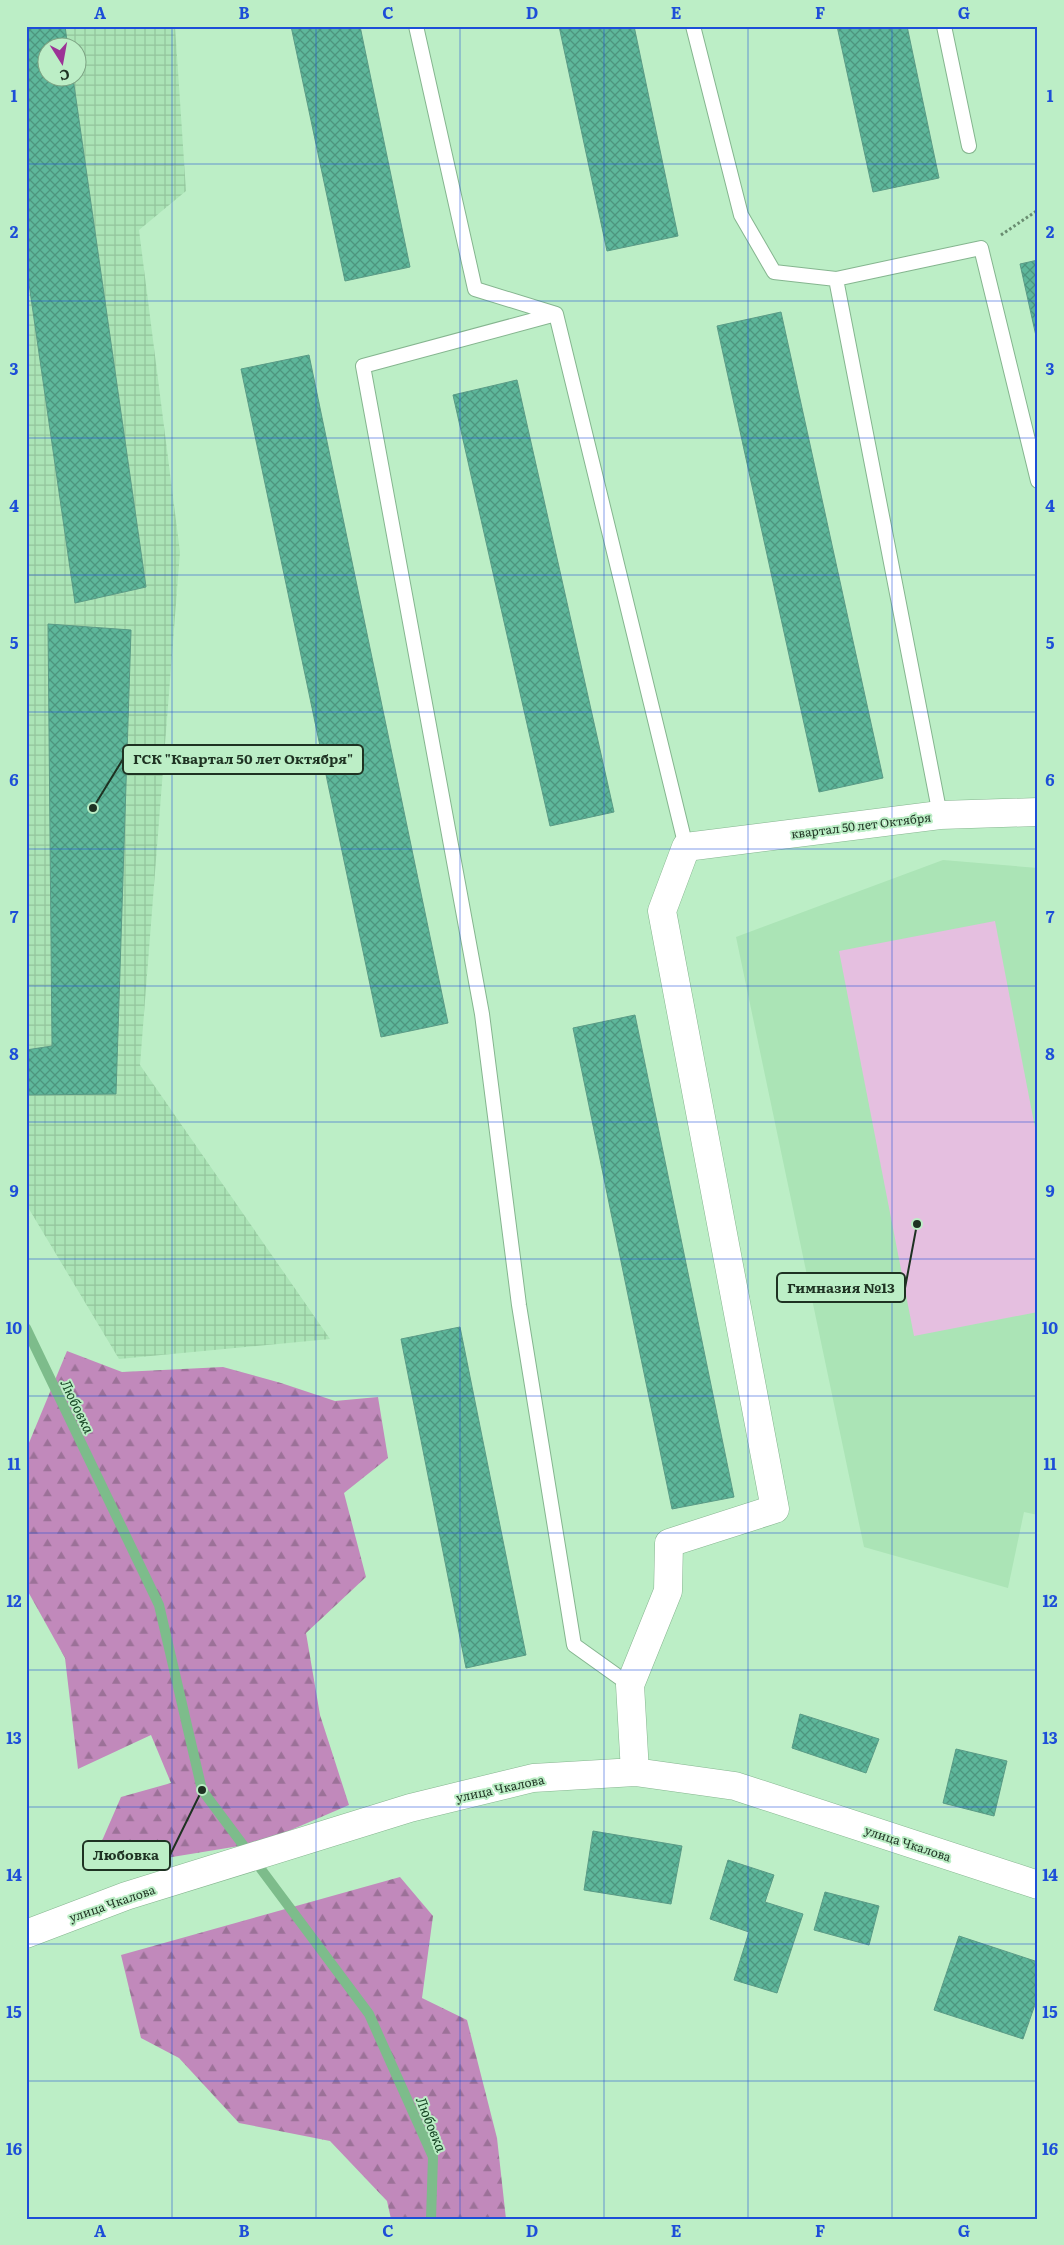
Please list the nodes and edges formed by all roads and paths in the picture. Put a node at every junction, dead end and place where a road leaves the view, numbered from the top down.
1 (416, 26) edge
2 (693, 26) edge
3 (944, 26) edge
4 (969, 146) dead end
5 (1038, 210) edge
6 (981, 248) junction
7 (836, 279) junction
8 (556, 314) junction
9 (1038, 481) edge
10 (1038, 812) edge
11 (940, 815) junction
12 (686, 847) junction
13 (630, 1684) junction
14 (635, 1772) junction
15 (1038, 1885) edge
16 (26, 1934) edge

1 - 8 lane
2 - 7 lane
3 - 4 lane
5 - 6 path
6 - 7 lane
6 - 9 lane
7 - 11 lane
8 - 12 lane
8 - 13 lane
10 - 11 street, квартал 50 лет Октября
11 - 12 street, квартал 50 лет Октября
12 - 13 street
13 - 14 street
14 - 15 street, улица Чкалова
14 - 16 street, улица Чкалова

